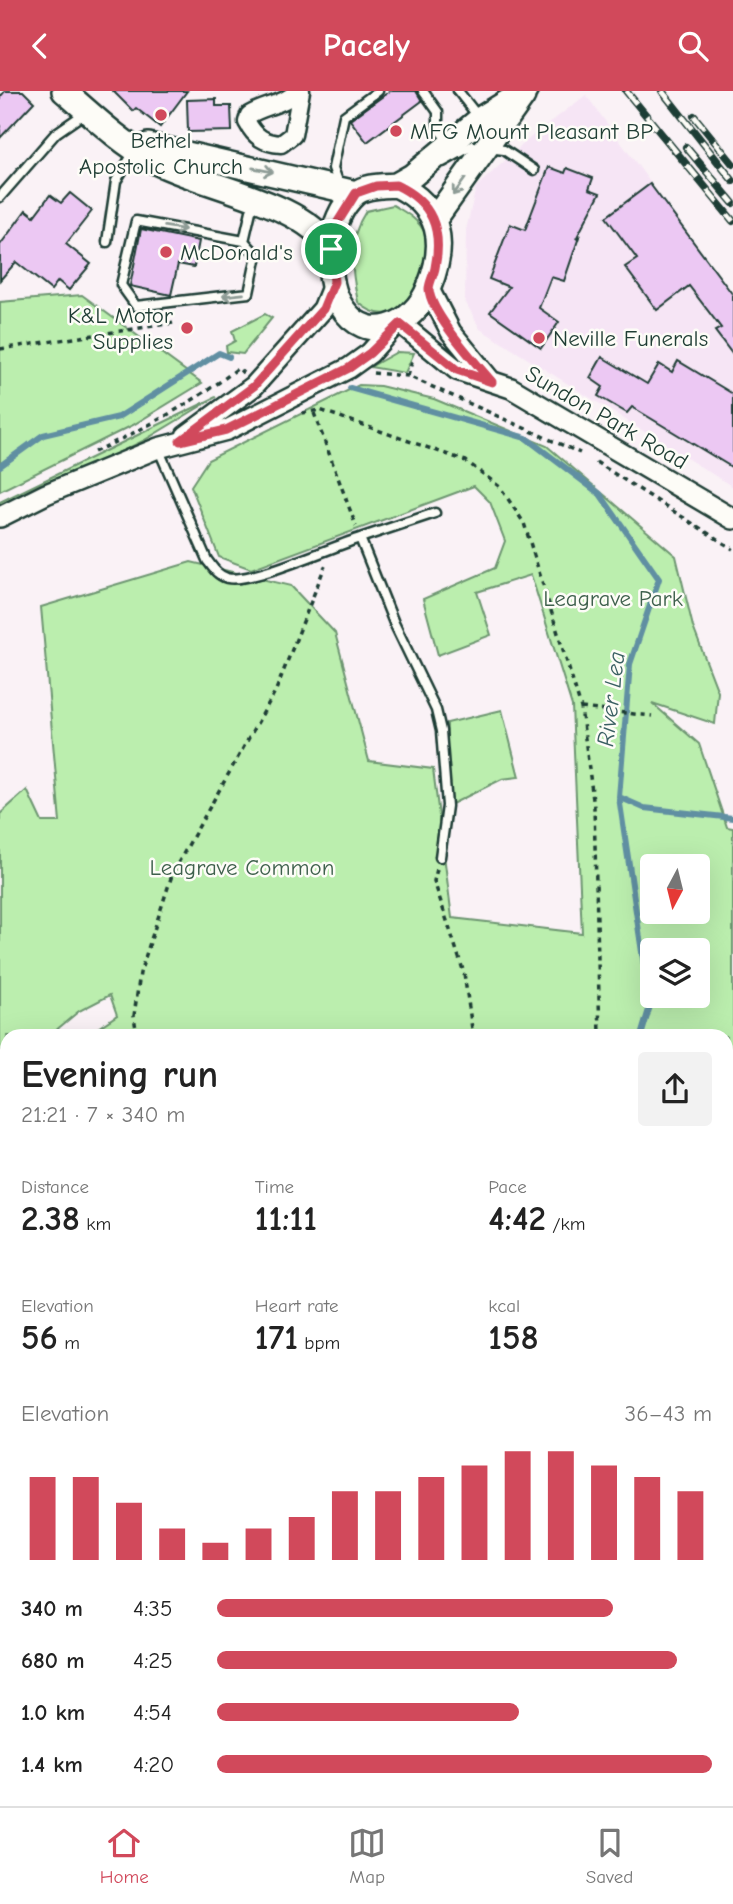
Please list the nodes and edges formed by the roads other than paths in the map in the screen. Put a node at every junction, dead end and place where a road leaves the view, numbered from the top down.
1 (64, 91) edge
2 (378, 91) edge
3 (423, 91) edge
4 (458, 91) edge
5 (526, 91) edge
6 (95, 119) junction
7 (480, 119) junction
8 (451, 143) junction
9 (488, 148) junction
10 (136, 150) junction
11 (534, 170) dead end
12 (404, 181) junction
13 (348, 192) junction
14 (0, 197) edge
15 (260, 202) junction
16 (435, 219) junction
17 (243, 241) junction
18 (107, 242) dead end
19 (331, 249) junction
20 (334, 282) junction
21 (429, 289) junction
22 (396, 325) junction
23 (492, 382) junction
24 (180, 441) junction
25 (158, 448) junction
26 (435, 513) dead end
27 (0, 517) edge
28 (733, 519) edge
29 (360, 538) junction
30 (440, 857) road end

1 - 6 main road
2 - 13 lane
3 - 8 lane
4 - 7 lane
5 - 7 main road
5 - 9 main road
6 - 10 main road
6 -> 13 main road
6 - 14 lane
7 - 8 main road
8 - 12 main road
9 - 11 lane
9 - 12 lane
9 -> 16 main road
10 - 15 main road
10 - 18 lane
12 - 13 main road
12 - 16 main road
13 - 19 main road
15 - 17 lane
15 - 19 main road
16 - 21 main road
17 -> 17 lane
19 - 20 main road
20 - 22 main road
20 - 24 street
21 - 22 main road
21 - 23 street, Sundon Park Road
22 - 23 street, Sundon Park Road
22 - 24 street
23 - 28 street, Sundon Park Road
24 - 25 street
25 - 27 street
25 - 29 lane
26 - 29 lane
29 - 30 lane

